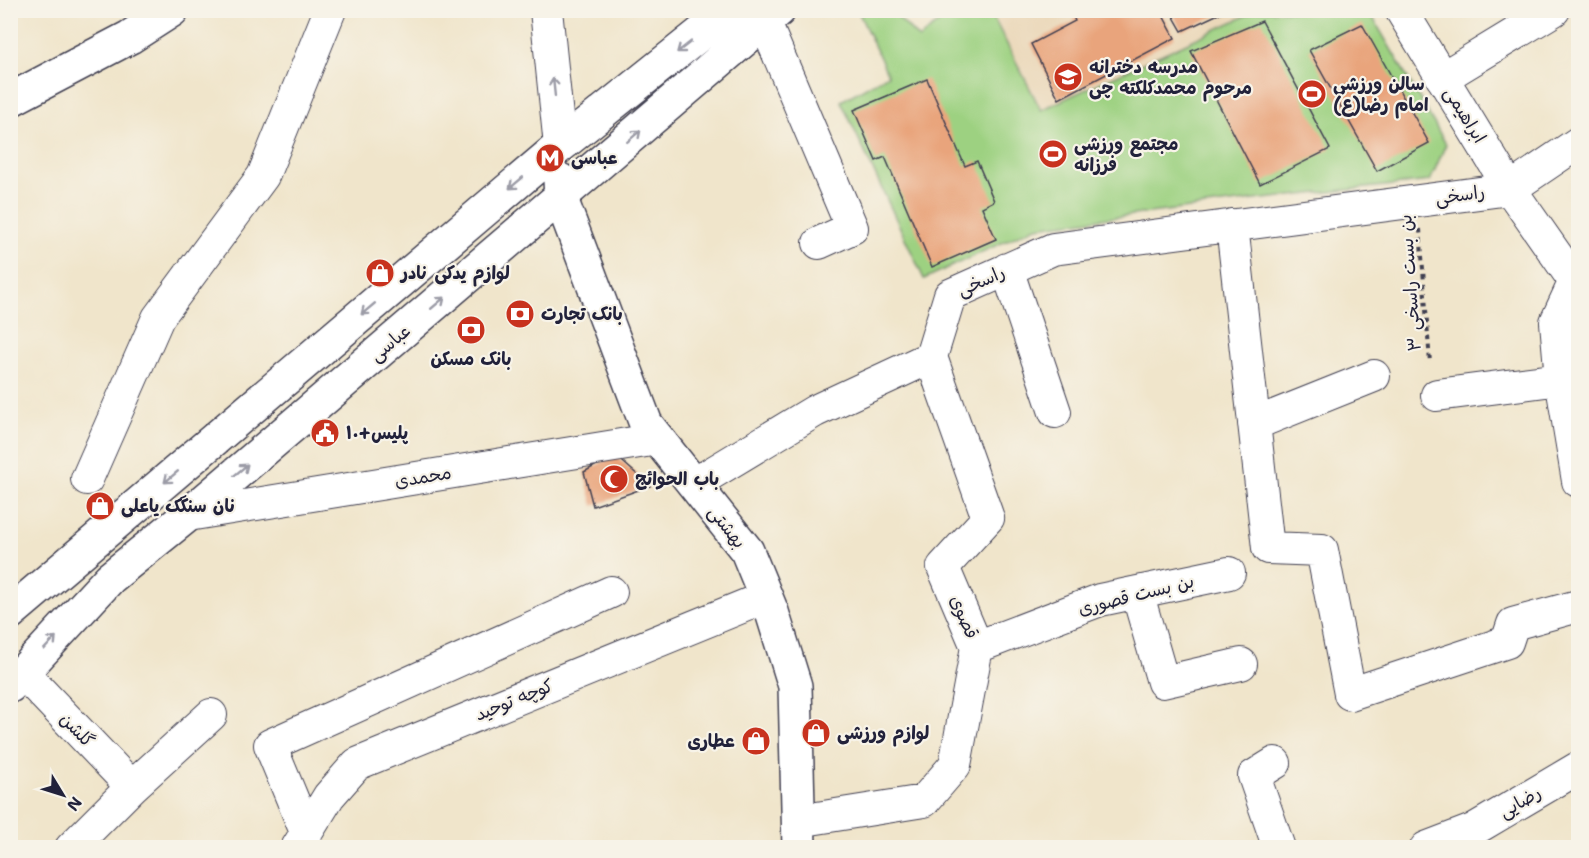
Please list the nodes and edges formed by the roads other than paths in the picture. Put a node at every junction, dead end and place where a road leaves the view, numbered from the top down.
1 (172, 10) edge
2 (330, 10) edge
3 (546, 10) edge
4 (730, 10) edge
5 (1401, 10) edge
6 (1554, 10) edge
7 (772, 17) edge
8 (1442, 78) junction
9 (10, 100) edge
10 (1578, 144) edge
11 (560, 146) junction
12 (1510, 189) junction
13 (561, 199) junction
14 (1232, 225) junction
15 (819, 243) dead end
16 (1007, 269) junction
17 (1577, 284) edge
18 (931, 357) junction
19 (1374, 376) dead end
20 (1561, 379) junction
21 (1437, 395) dead end
22 (1055, 412) dead end
23 (1254, 424) junction
24 (658, 440) junction
25 (87, 479) dead end
26 (1578, 481) edge
27 (694, 484) junction
28 (188, 515) junction
29 (1229, 573) dead end
30 (611, 592) dead end
31 (1137, 592) junction
32 (766, 597) junction
33 (1578, 606) edge
34 (10, 613) edge
35 (976, 647) junction
36 (1242, 664) dead end
37 (16, 680) edge
38 (211, 715) dead end
39 (1275, 764) dead end
40 (1578, 768) edge
41 (132, 787) junction
42 (799, 835) edge
43 (301, 840) edge
44 (1463, 841) edge
45 (71, 848) edge
46 (1279, 848) edge
47 (1426, 848) edge

1 - 9 main road
2 - 25 street
11 -> 3 street
4 -> 11 main road
5 - 8 street, ابراهیمی
6 - 8 street
13 -> 7 main road, عباسى
7 - 15 street
8 - 12 street, ابراهیمی
10 - 12 street
11 - 13 main road, بهشتی
11 -> 34 main road
12 - 14 street, راسخی
12 - 17 street, ابراهیمی
13 - 24 main road, بهشتی
28 -> 13 main road, عباسى
14 - 16 street, راسخی
14 - 23 street
16 - 18 street, راسخی
16 - 22 street
17 - 20 street
18 - 27 street
18 - 35 street, قصوی
19 - 23 street
20 - 21 street
20 - 26 street
23 - 33 street
24 - 27 main road, بهشتی
24 - 28 street, محمدی
27 - 32 main road, بهشتی
37 -> 28 main road, عباسى
29 - 31 street, بن بست قصوری
30 - 43 street
31 - 35 street, بن بست قصوری
31 - 36 street
32 - 42 main road, بهشتی
32 - 43 street, کوچه توحید
35 - 42 street, قصوی
37 - 41 street, گلشن
38 - 41 street
39 - 46 street
40 - 44 street, رضایی
41 - 45 street
44 - 47 street, رضایی

